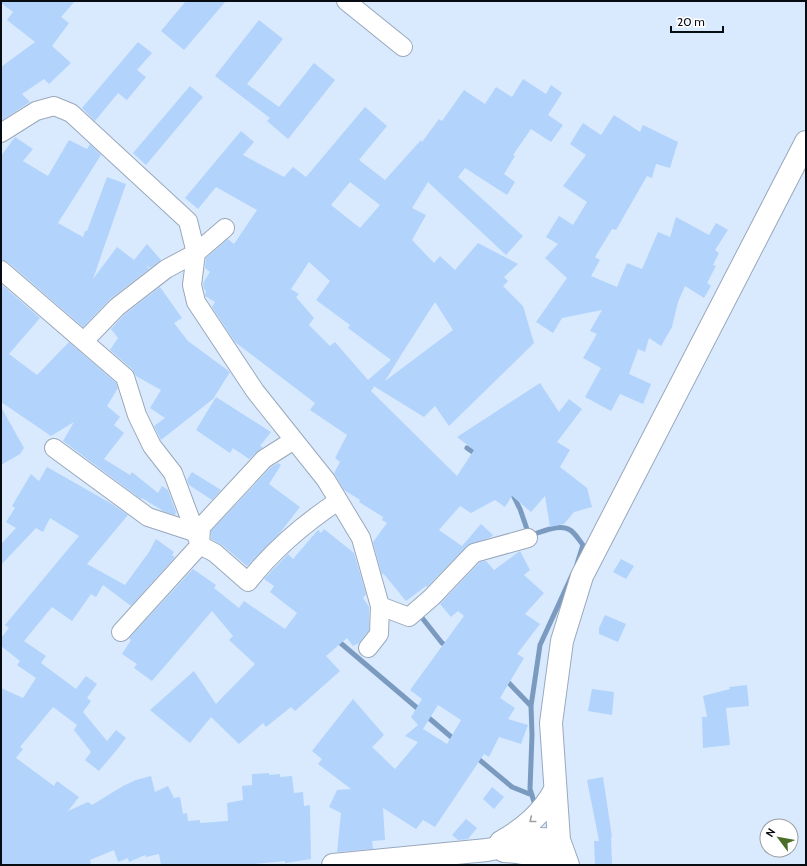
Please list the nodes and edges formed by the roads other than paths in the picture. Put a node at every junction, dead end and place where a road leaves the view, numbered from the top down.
1 (346, 1) edge
2 (404, 47) dead end
3 (1, 133) edge
4 (806, 142) edge
5 (225, 228) dead end
6 (196, 253) junction
7 (1, 270) edge
8 (84, 340) junction
9 (294, 440) junction
10 (54, 448) dead end
11 (338, 501) junction
12 (528, 538) dead end
13 (197, 539) junction
14 (380, 606) junction
15 (121, 632) dead end
16 (368, 648) dead end
17 (556, 790) junction
18 (559, 840) junction
19 (487, 850) junction
20 (333, 865) edge
21 (555, 865) edge
22 (568, 865) edge

1 - 2 street
3 - 6 street
4 - 17 main road
5 - 6 street
6 - 8 street
6 - 9 street
7 - 8 street
8 - 13 street
9 - 11 street
9 - 13 street
10 - 13 street
11 - 13 street
11 - 14 street
12 - 14 street
13 - 15 street
14 - 16 street
17 - 18 main road
17 -> 19 main road
18 - 19 main road
18 - 22 main road
19 - 20 main road
19 - 21 main road

